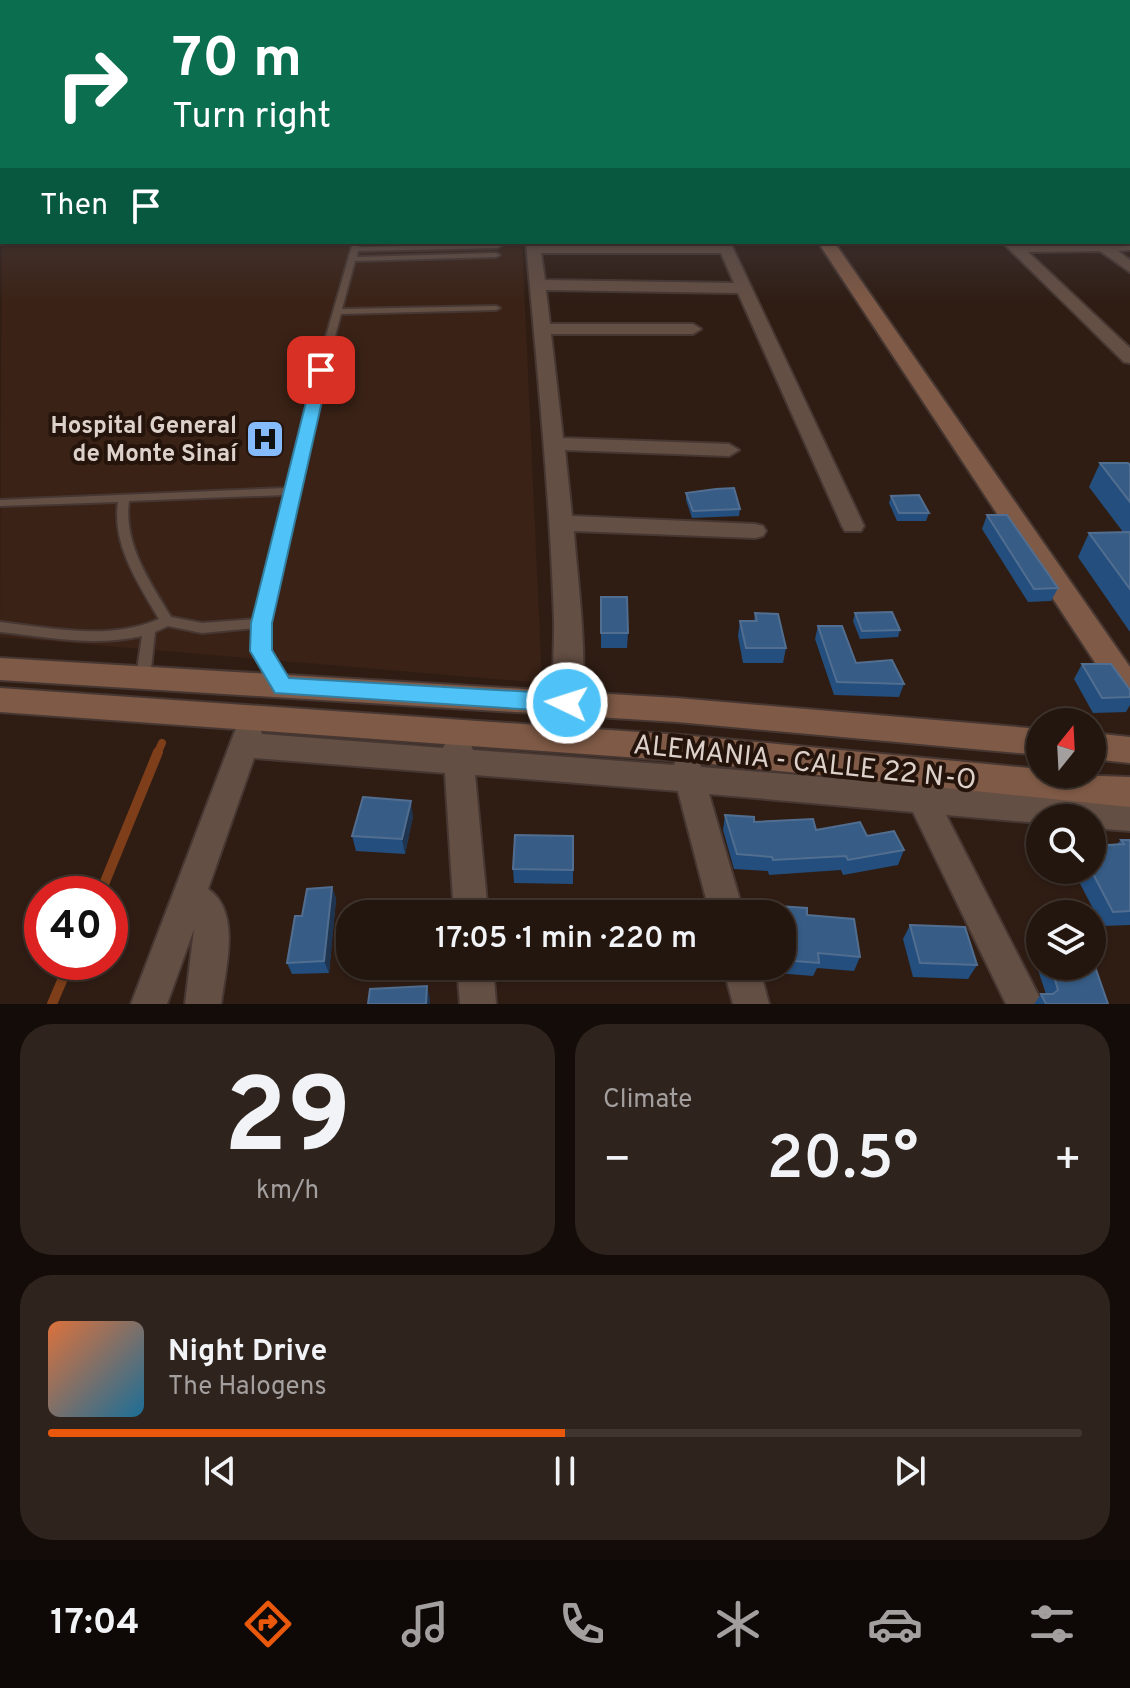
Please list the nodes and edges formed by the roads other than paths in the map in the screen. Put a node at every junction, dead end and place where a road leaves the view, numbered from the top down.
1 (827, 244) edge
2 (1101, 244) edge
3 (725, 245) edge
4 (1012, 245) edge
5 (534, 246) edge
6 (1130, 246) edge
7 (355, 250) edge
8 (496, 251) dead end
9 (1130, 267) edge
10 (538, 285) junction
11 (746, 288) junction
12 (496, 308) dead end
13 (337, 312) junction
14 (542, 329) junction
15 (693, 329) dead end
16 (1130, 358) edge
17 (554, 444) junction
18 (729, 450) dead end
19 (292, 491) junction
20 (124, 498) junction
21 (0, 503) edge
22 (562, 523) junction
23 (853, 526) dead end
24 (755, 531) dead end
25 (167, 621) junction
26 (261, 623) junction
27 (0, 627) edge
28 (149, 631) junction
29 (0, 669) edge
30 (143, 679) junction
31 (283, 686) junction
32 (1130, 691) edge
33 (0, 700) edge
34 (567, 703) junction
35 (248, 732) junction
36 (1026, 741) edge
37 (458, 745) junction
38 (1106, 747) edge
39 (682, 748) junction
40 (1130, 750) edge
41 (690, 779) junction
42 (915, 784) junction
43 (1130, 792) edge
44 (1130, 817) edge
45 (190, 897) junction
46 (470, 900) edge
47 (723, 900) edge
48 (476, 980) edge
49 (745, 980) edge
50 (149, 1004) edge
51 (203, 1004) edge
52 (478, 1004) edge
53 (751, 1004) edge
54 (1025, 1004) edge

1 - 32 street
2 - 4 street
2 - 6 street
2 - 9 street
3 - 5 street
3 - 11 street
4 - 16 street
5 - 10 street
7 - 8 lane
7 - 13 lane
10 - 11 street
10 - 14 street
11 - 23 street
12 - 13 lane
13 - 19 lane
14 - 15 street
14 - 17 street
17 - 18 street
17 - 22 street
19 - 20 lane
19 - 26 lane
20 - 21 lane
20 - 25 lane
22 - 24 street
22 - 34 street
25 - 26 lane
25 - 28 lane
26 - 31 lane
27 - 28 lane
28 - 30 lane
29 - 30 street, ALEMANIA - CALLE 22 N-O
30 - 31 street, ALEMANIA - CALLE 22 N-O
31 - 34 street, ALEMANIA - CALLE 22 N-O
33 - 35 street, ALEMANIA - CALLE 22 N-O
34 - 36 street, ALEMANIA - CALLE 22 N-O
35 - 37 street, ALEMANIA - CALLE 22 N-O
35 - 45 street
37 - 39 street, ALEMANIA - CALLE 22 N-O
37 - 41 street
37 - 46 street
38 - 40 street
39 - 41 street
39 - 42 street, ALEMANIA - CALLE 22 N-O
41 - 42 street
41 - 47 street
42 - 43 street, ALEMANIA - CALLE 22 N-O
42 - 44 street
42 - 54 street
45 - 50 street
45 - 51 street
48 - 52 street
49 - 53 street

